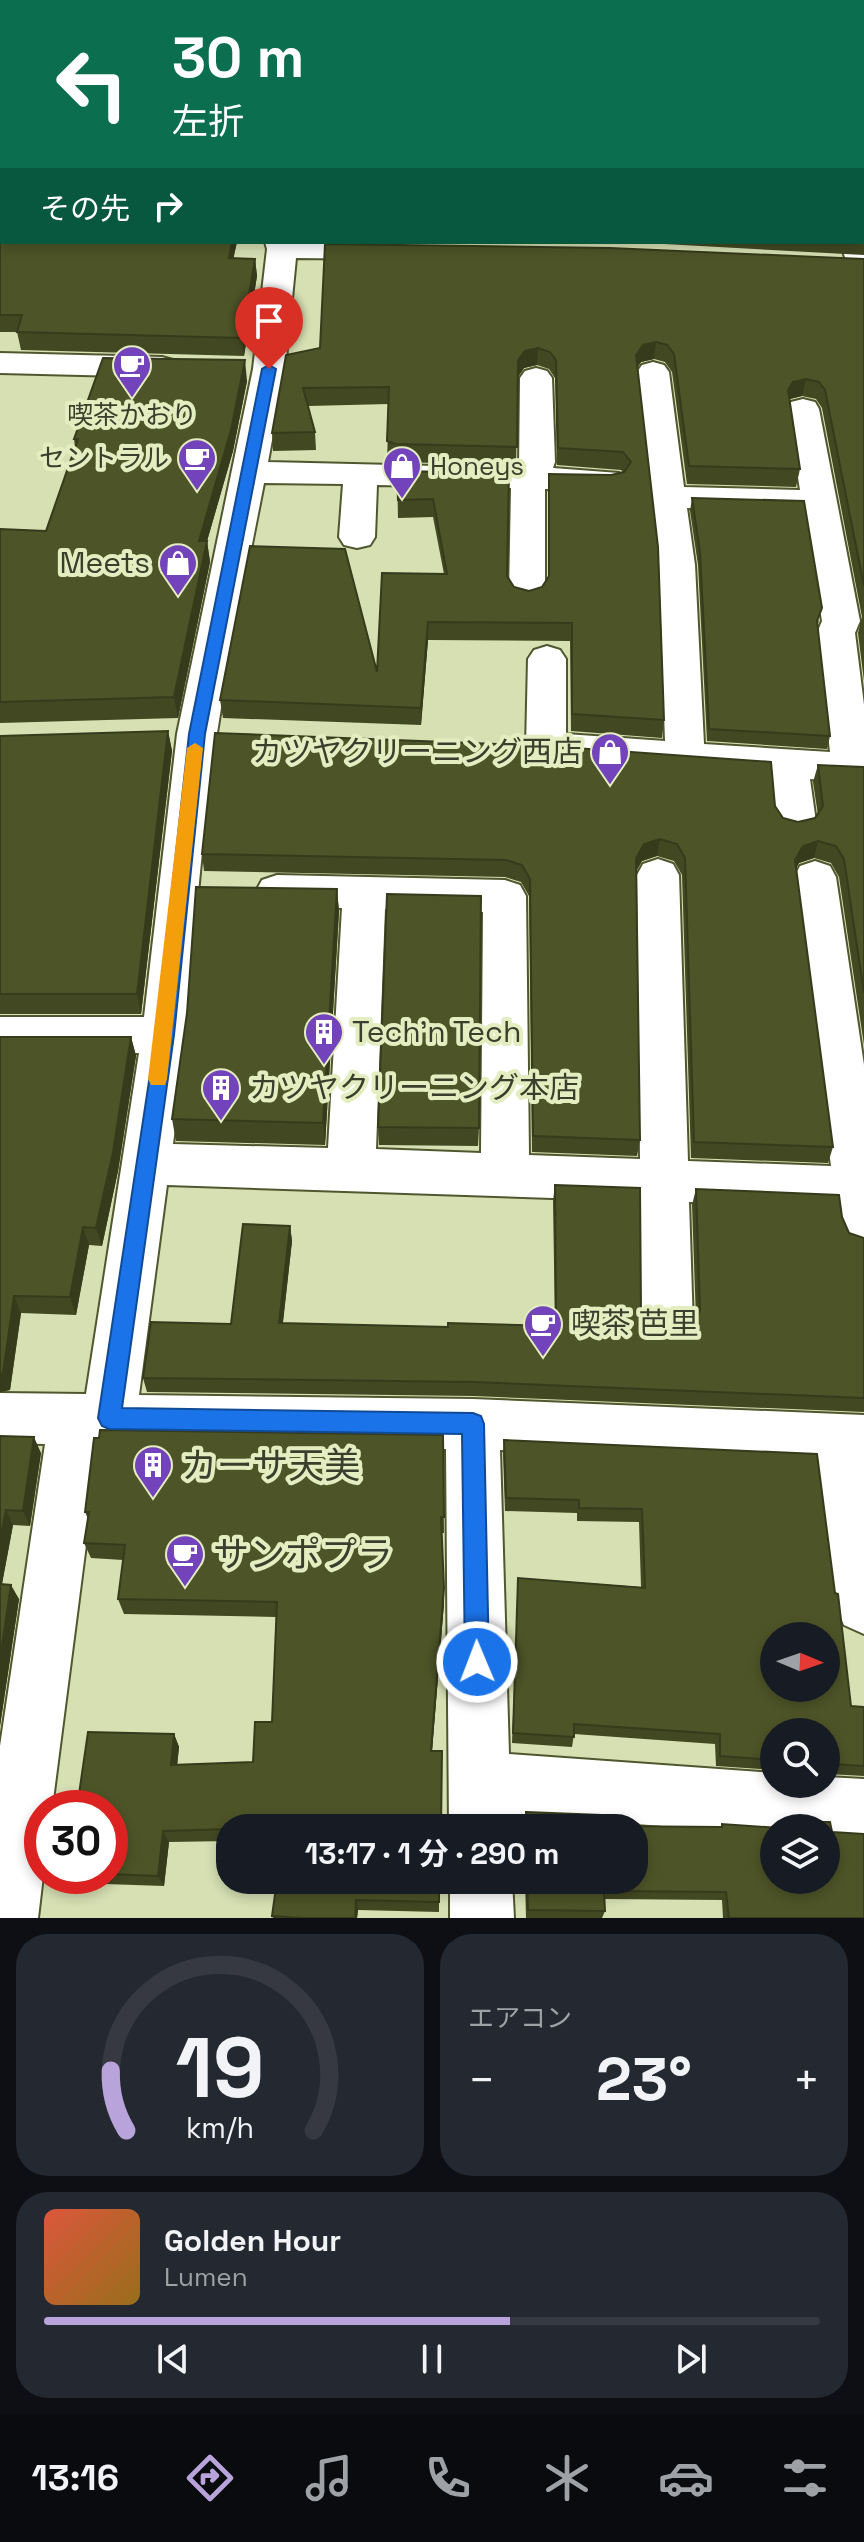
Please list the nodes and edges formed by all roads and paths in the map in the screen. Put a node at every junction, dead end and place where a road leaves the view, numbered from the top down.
1 (281, 246) edge
2 (407, 251) edge
3 (860, 261) edge
4 (829, 263) edge
5 (0, 363) edge
6 (190, 367) edge
7 (653, 372) dead end
8 (536, 378) dead end
9 (803, 409) dead end
10 (250, 472) junction
11 (361, 474) junction
12 (531, 479) junction
13 (609, 480) edge
14 (669, 497) junction
15 (820, 501) junction
16 (357, 537) dead end
17 (527, 594) edge
18 (547, 659) dead end
19 (685, 755) junction
20 (788, 762) junction
21 (858, 769) edge
22 (795, 822) edge
23 (658, 875) dead end
24 (815, 877) dead end
25 (210, 890) junction
26 (364, 893) junction
27 (0, 1035) edge
28 (165, 1035) junction
29 (144, 1164) junction
30 (351, 1169) junction
31 (505, 1177) junction
32 (663, 1182) junction
33 (861, 1210) edge
34 (667, 1326) dead end
35 (0, 1418) edge
36 (92, 1418) junction
37 (473, 1424) junction
38 (850, 1441) edge
39 (864, 1605) edge
40 (480, 1805) edge
41 (864, 1810) edge
42 (481, 1894) edge
43 (6, 1918) edge
44 (482, 1918) edge

1 - 2 street
1 - 10 street
3 - 4 street
5 - 6 street
7 - 14 street
8 - 12 street
9 - 15 street
10 - 11 street
10 - 25 street
11 - 12 street
11 - 16 street
12 - 13 street
12 - 17 street
14 - 15 street
14 - 19 street
15 - 21 street
18 - 19 street
19 - 20 street
20 - 21 street
20 - 22 street
23 - 32 street
24 - 33 street
25 - 26 street
25 - 28 street
26 - 30 street
26 - 31 street
27 - 28 street
28 - 29 street
29 - 30 street
29 - 36 street
30 - 31 street
31 - 32 street
32 - 33 street
32 - 34 street
35 - 36 street
36 - 37 street
36 - 43 street
37 - 38 street
37 - 40 street
38 - 39 street
40 - 41 street
42 - 44 street

